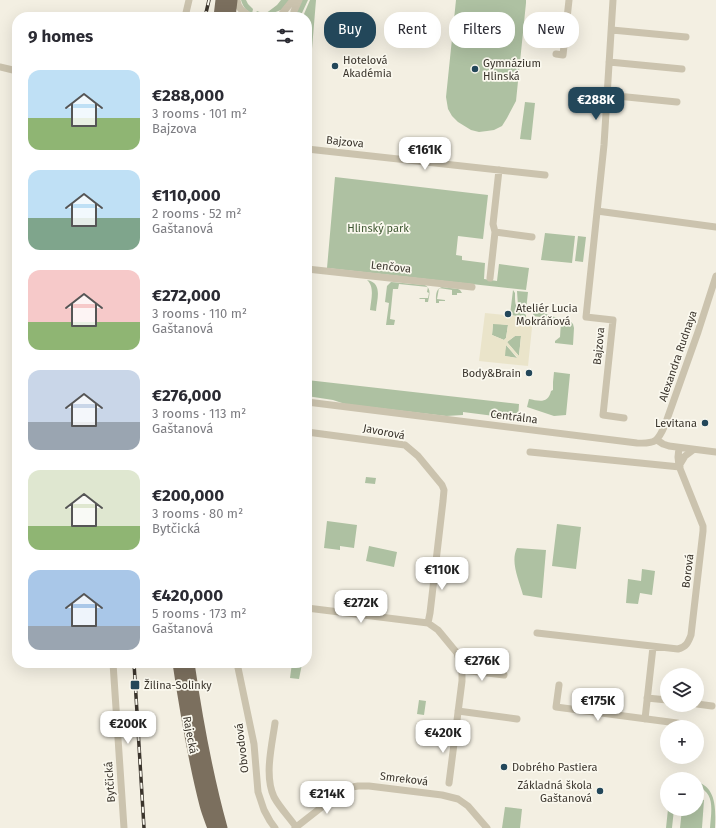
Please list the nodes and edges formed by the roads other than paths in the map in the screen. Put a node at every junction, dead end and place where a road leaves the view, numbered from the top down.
1 (189, 0) edge
2 (221, 0) edge
3 (232, 0) edge
4 (237, 0) edge
5 (293, 0) edge
6 (299, 0) edge
7 (569, 0) edge
8 (613, 0) edge
9 (186, 12) edge
10 (220, 12) edge
11 (231, 12) edge
12 (242, 12) edge
13 (284, 12) edge
14 (294, 12) edge
15 (612, 30) junction
16 (686, 37) dead end
17 (556, 54) dead end
18 (610, 62) junction
19 (0, 67) edge
20 (682, 69) dead end
21 (12, 70) edge
22 (607, 95) junction
23 (677, 102) dead end
24 (312, 150) edge
25 (500, 170) junction
26 (545, 175) dead end
27 (597, 210) junction
28 (716, 227) edge
29 (495, 232) junction
30 (532, 237) dead end
31 (312, 270) edge
32 (716, 276) edge
33 (490, 278) dead end
34 (472, 287) dead end
35 (312, 403) edge
36 (624, 418) dead end
37 (312, 433) edge
38 (657, 440) junction
39 (679, 448) junction
40 (693, 450) junction
41 (530, 452) dead end
42 (716, 452) edge
43 (679, 466) junction
44 (312, 609) edge
45 (428, 623) junction
46 (537, 633) dead end
47 (653, 647) junction
48 (113, 668) edge
49 (179, 668) edge
50 (190, 668) edge
51 (238, 668) edge
52 (462, 670) junction
53 (504, 675) dead end
54 (559, 685) dead end
55 (647, 698) junction
56 (660, 699) edge
57 (704, 705) edge
58 (712, 706) dead end
59 (458, 711) junction
60 (517, 719) dead end
61 (645, 719) junction
62 (660, 721) edge
63 (275, 723) dead end
64 (450, 783) dead end
65 (210, 805) junction
66 (124, 828) edge
67 (206, 828) edge
68 (213, 828) edge
69 (222, 828) edge
70 (275, 828) edge
71 (296, 828) edge
72 (487, 828) edge

1 - 9 street
2 - 10 main road
3 - 11 main road
4 - 12 street
5 - 13 street
6 - 14 street
7 - 17 street
8 - 15 street, Bajzova
15 - 16 street
15 - 18 street, Bajzova
18 - 20 street
18 - 22 street, Bajzova
19 - 21 street
22 - 23 street
22 - 27 street, Bajzova
24 - 25 street, Bajzova
25 - 26 street, Bajzova
25 - 29 street
27 - 28 street
27 - 36 street, Bajzova
29 - 30 street
29 - 33 street
31 - 34 street, Lenčova
32 - 38 street, Alexandra Rudnaya
35 - 38 street, Centrálna
37 - 45 street, Javorová
38 - 39 street
39 - 40 street
39 - 43 street, Borová
40 - 42 street
40 - 43 street
41 - 43 street
43 - 47 street, Borová
44 - 45 street
45 - 52 street
46 - 47 street, Borová
47 - 55 street
48 - 66 street, Bytčická
49 - 65 main road, Rajecká
50 - 65 main road, Rajecká
51 - 70 street, Obvodová
52 - 53 street
52 - 59 street
54 - 61 street
55 - 56 street
55 - 61 street
57 - 58 street
59 - 60 street
59 - 64 street
61 - 62 street
63 - 71 street, Smreková
65 - 67 main road
65 - 68 main road
65 - 69 main road
71 - 72 street, Smreková

